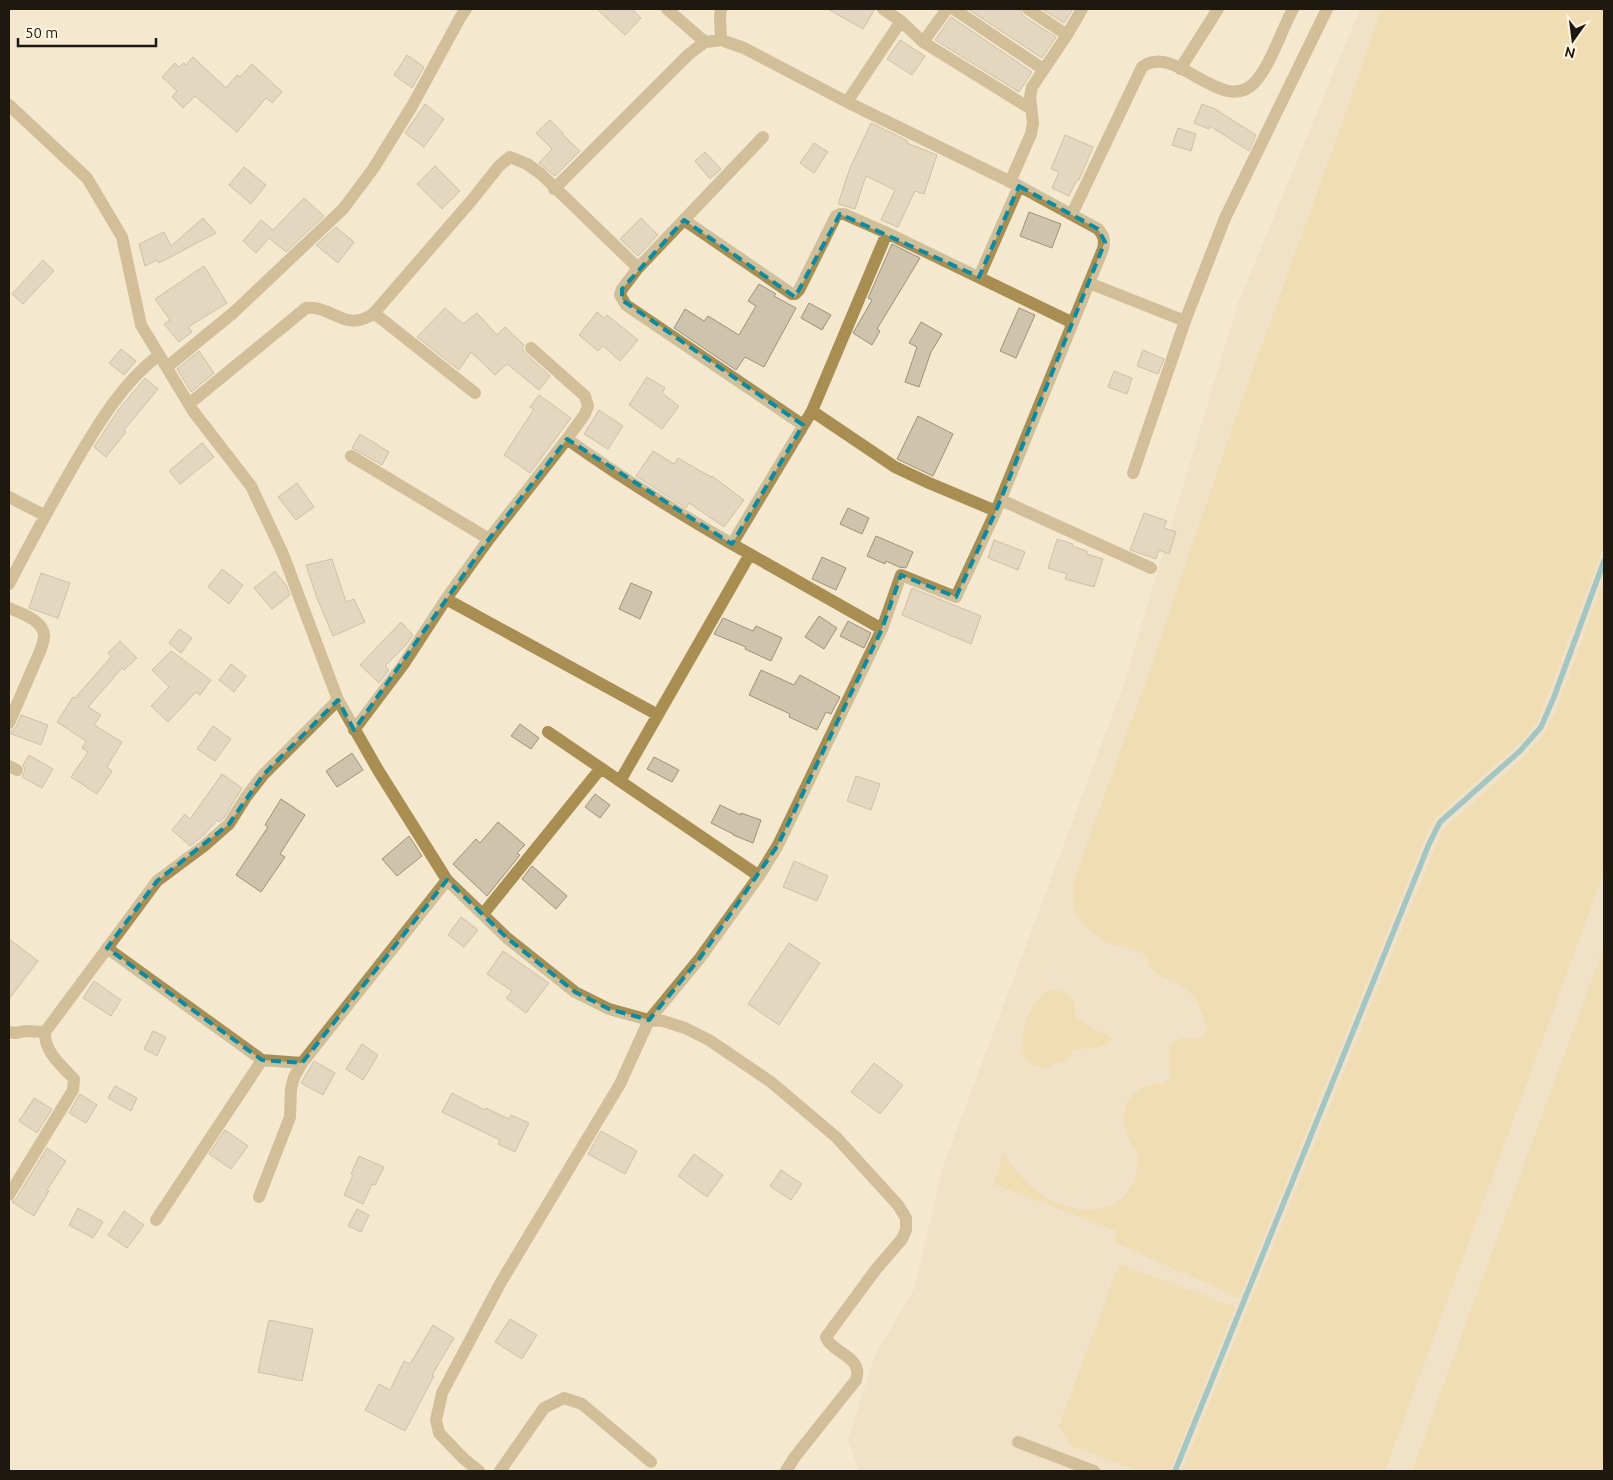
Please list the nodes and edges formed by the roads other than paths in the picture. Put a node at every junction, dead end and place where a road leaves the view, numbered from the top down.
1 (466, 9) edge
2 (667, 9) edge
3 (721, 9) edge
4 (883, 9) edge
5 (947, 9) edge
6 (954, 9) edge
7 (1028, 9) edge
8 (1082, 9) edge
9 (1218, 9) edge
10 (1293, 9) edge
11 (1327, 9) edge
12 (901, 21) junction
13 (1067, 35) junction
14 (721, 40) junction
15 (705, 42) junction
16 (923, 42) junction
17 (1180, 69) junction
18 (1043, 70) junction
19 (847, 102) junction
20 (9, 105) edge
21 (1031, 109) junction
22 (763, 137) dead end
23 (1014, 184) junction
24 (554, 188) junction
25 (1072, 214) junction
26 (684, 220) junction
27 (887, 233) junction
28 (638, 268) junction
29 (979, 278) junction
30 (1089, 283) junction
31 (374, 313) junction
32 (1185, 321) junction
33 (1073, 323) junction
34 (531, 348) dead end
35 (160, 356) junction
36 (167, 367) junction
37 (475, 393) dead end
38 (189, 404) junction
39 (812, 411) junction
40 (803, 425) junction
41 (567, 439) junction
42 (351, 456) dead end
43 (1133, 474) dead end
44 (9, 497) edge
45 (999, 506) junction
46 (44, 515) junction
47 (489, 539) junction
48 (732, 544) junction
49 (750, 554) junction
50 (1151, 568) dead end
51 (9, 584) edge
52 (446, 599) junction
53 (9, 608) edge
54 (882, 629) junction
55 (338, 700) junction
56 (658, 715) junction
57 (9, 723) edge
58 (354, 730) junction
59 (548, 732) dead end
60 (601, 768) junction
61 (620, 781) junction
62 (759, 876) junction
63 (447, 880) junction
64 (483, 914) junction
65 (107, 948) junction
66 (649, 1020) junction
67 (9, 1032) edge
68 (45, 1032) junction
69 (262, 1060) junction
70 (302, 1063) junction
71 (9, 1195) edge
72 (259, 1197) dead end
73 (156, 1220) dead end
74 (1018, 1442) dead end
75 (651, 1462) dead end
76 (479, 1471) edge
77 (500, 1471) edge
78 (786, 1471) edge
79 (1094, 1471) edge

1 - 36 street
2 - 15 street
3 - 14 street
4 - 12 street
5 - 16 street
6 - 18 street
7 - 13 street
8 - 13 street
9 - 17 street
10 - 17 street
11 - 32 street
12 - 16 street
12 - 19 street
13 - 18 street
14 - 15 street
14 - 19 street
15 - 24 street
16 - 21 street
17 - 25 street
18 - 21 street
19 - 23 street
20 - 35 street
21 - 23 street
22 - 26 street
23 - 25 street
23 - 29 street
24 - 28 street
24 - 31 street
25 - 30 street
26 - 27 street
26 - 28 street
27 - 29 street
27 - 39 street
28 - 40 street
29 - 33 street
30 - 32 street
30 - 33 street
31 - 37 street
31 - 38 street
32 - 43 street
33 - 45 street
34 - 41 street
35 - 36 street
35 - 46 street
36 - 38 street
38 - 55 street
39 - 40 street
39 - 45 street
40 - 48 street
41 - 47 street
41 - 48 street
42 - 47 street
44 - 46 street
45 - 50 street
45 - 54 street
46 - 51 street
47 - 52 street
48 - 49 street
49 - 54 street
49 - 56 street
52 - 56 street
52 - 58 street
53 - 57 street
54 - 62 street
55 - 58 street
55 - 65 street
56 - 61 street
58 - 63 street
59 - 60 street
60 - 61 street
60 - 64 street
61 - 62 street
62 - 66 street
63 - 64 street
63 - 70 street
64 - 66 street
65 - 68 street
65 - 69 street
66 - 76 street
66 - 78 street
67 - 68 street
68 - 71 street
69 - 70 street
69 - 73 street
70 - 72 street
74 - 79 street
75 - 77 street

